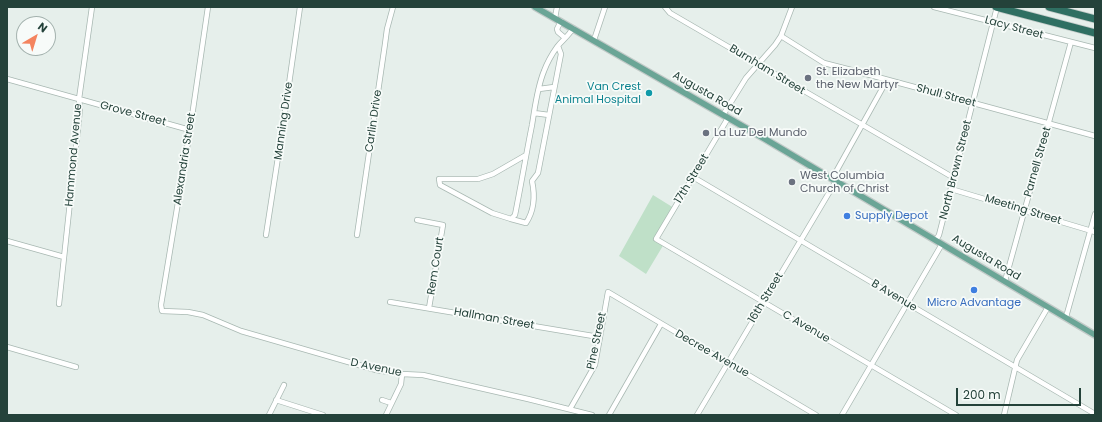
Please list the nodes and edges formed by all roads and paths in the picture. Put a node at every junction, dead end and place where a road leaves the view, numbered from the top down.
1 (92, 7) edge
2 (208, 7) edge
3 (300, 7) edge
4 (393, 7) edge
5 (535, 7) edge
6 (557, 7) edge
7 (605, 7) edge
8 (665, 7) edge
9 (792, 7) edge
10 (934, 7) edge
11 (997, 7) edge
12 (1049, 7) edge
13 (555, 18) junction
14 (1095, 19) edge
15 (561, 21) junction
16 (993, 22) junction
17 (573, 28) junction
18 (1095, 33) edge
19 (781, 36) junction
20 (565, 38) junction
21 (594, 40) junction
22 (1071, 42) junction
23 (558, 46) junction
24 (1095, 48) edge
25 (758, 64) junction
26 (7, 79) edge
27 (887, 80) junction
28 (554, 87) junction
29 (539, 89) junction
30 (79, 99) junction
31 (973, 103) junction
32 (534, 113) junction
33 (549, 115) junction
34 (725, 117) junction
35 (1049, 124) junction
36 (862, 125) junction
37 (190, 130) junction
38 (1095, 136) edge
39 (526, 155) junction
40 (693, 177) junction
41 (954, 178) junction
42 (522, 179) junction
43 (532, 180) junction
44 (834, 180) junction
45 (951, 189) junction
46 (1024, 211) junction
47 (1095, 214) edge
48 (511, 219) junction
49 (417, 220) dead end
50 (1093, 231) edge
51 (266, 235) dead end
52 (357, 235) dead end
53 (656, 239) joint
54 (800, 240) junction
55 (936, 240) junction
56 (7, 241) edge
57 (942, 244) junction
58 (64, 257) junction
59 (1005, 281) junction
60 (608, 292) joint
61 (390, 302) dead end
62 (764, 303) junction
63 (906, 303) junction
64 (59, 304) dead end
65 (1048, 307) junction
66 (429, 308) junction
67 (162, 311) joint
68 (1066, 317) junction
69 (661, 324) junction
70 (1095, 335) edge
71 (599, 337) junction
72 (7, 347) edge
73 (728, 363) junction
74 (871, 365) junction
75 (76, 367) dead end
76 (1016, 367) junction
77 (402, 374) junction
78 (284, 385) dead end
79 (276, 400) junction
80 (382, 400) dead end
81 (392, 403) junction
82 (570, 409) junction
83 (1095, 414) edge
84 (269, 415) edge
85 (323, 415) edge
86 (386, 415) edge
87 (592, 415) edge
88 (609, 415) edge
89 (697, 415) edge
90 (816, 415) edge
91 (842, 415) edge
92 (956, 415) edge
93 (1004, 415) edge

1 - 30 street, Hammond Avenue
2 - 37 street, Alexandria Street
3 - 51 street, Manning Drive
4 - 52 street, Carlin Drive
5 - 13 main road, Augusta Road
6 - 13 street
7 - 21 street
8 - 25 street, Burnham Street
9 - 19 street, 17th Street
10 - 16 street, Lacy Street
11 - 16 street, North Brown Street
11 - 18 highway
12 - 14 highway
13 - 15 main road, Augusta Road
15 - 17 main road, Augusta Road
15 - 20 street
16 - 22 street, Lacy Street
16 - 31 street, North Brown Street
17 - 20 street
17 - 21 main road, Augusta Road
19 - 25 street, 17th Street
19 - 27 street, Shull Street
20 - 23 street
21 - 34 main road, Augusta Road
22 - 24 street, Lacy Street
22 - 35 street, Parnell Street
23 - 28 street
23 - 29 street
25 - 34 street, 17th Street
25 - 36 street, Burnham Street
26 - 30 street, Grove Street
27 - 31 street, Shull Street
27 - 36 street, 16th Street
28 - 29 street
28 - 33 street
29 - 32 street
30 - 37 street, Grove Street
30 - 58 street, Hammond Avenue
31 - 35 street, Shull Street
31 - 41 street, North Brown Street
32 - 33 street
32 - 39 street
33 - 43 street
34 - 40 street, 17th Street
34 - 44 main road, Augusta Road
35 - 38 street, Shull Street
35 - 46 street, Parnell Street
36 - 41 street, Burnham Street
36 - 44 street, 16th Street
37 - 67 street, Alexandria Street
39 - 42 street
39 - 48 street
40 - 53 street, 17th Street
40 - 54 street, B Avenue
41 - 45 street, North Brown Street
42 - 43 street
42 - 48 street
43 - 48 street
44 - 54 street, 16th Street
44 - 55 main road, Augusta Road
45 - 46 street, Meeting Street
45 - 55 street, North Brown Street
46 - 50 street, Meeting Street
46 - 59 street, Parnell Street
47 - 50 street
49 - 66 street, Rem Court
50 - 68 street
53 - 62 street, C Avenue
54 - 62 street, 16th Street
54 - 63 street, B Avenue
55 - 57 main road, Augusta Road
56 - 58 street
57 - 59 main road, Augusta Road
57 - 63 street
58 - 64 street, Hammond Avenue
59 - 65 main road, Augusta Road
60 - 69 street, Decree Avenue
60 - 71 street, Pine Street
61 - 66 street, Hallman Street
62 - 73 street, 16th Street
62 - 74 street, C Avenue
63 - 74 street
63 - 76 street, B Avenue
65 - 68 main road, Augusta Road
65 - 76 street
66 - 71 street, Hallman Street
67 - 77 street, D Avenue
68 - 70 main road, Augusta Road
69 - 73 street, Decree Avenue
69 - 88 street
71 - 82 street, Pine Street
72 - 75 street
73 - 89 street, 16th Street
73 - 90 street, Decree Avenue
74 - 91 street
74 - 92 street, C Avenue
76 - 83 street, B Avenue
76 - 93 street
77 - 81 street
77 - 82 street, D Avenue
78 - 79 street
79 - 84 street
79 - 85 street
80 - 81 street
81 - 86 street
82 - 87 street, D Avenue

